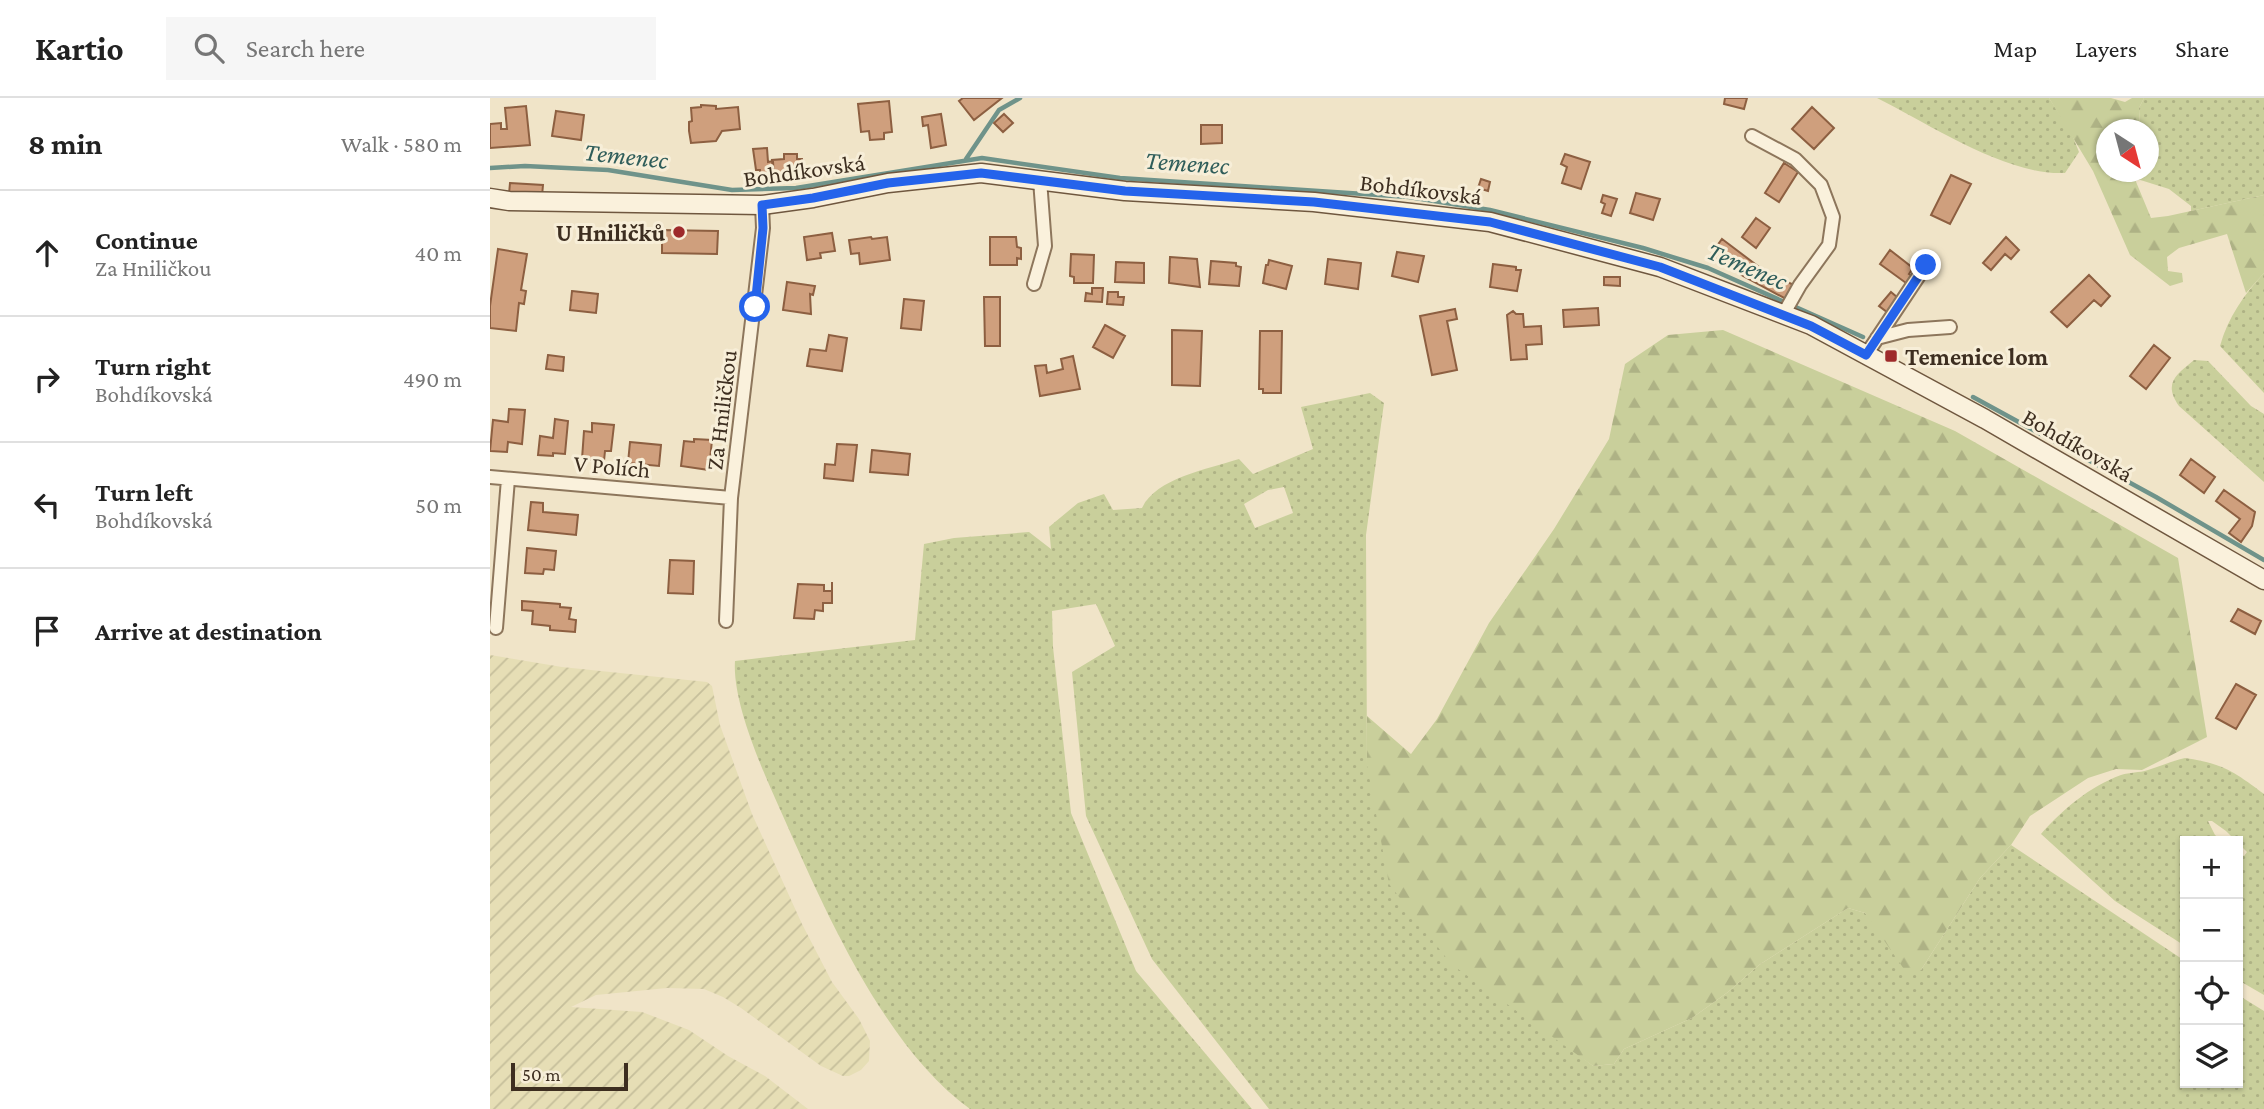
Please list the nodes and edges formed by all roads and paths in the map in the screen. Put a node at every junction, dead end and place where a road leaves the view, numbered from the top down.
1 (1752, 136) dead end
2 (1040, 180) junction
3 (490, 198) edge
4 (762, 205) junction
5 (1926, 265) dead end
6 (1034, 284) dead end
7 (1787, 308) junction
8 (1950, 327) dead end
9 (1877, 338) junction
10 (1866, 355) junction
11 (490, 477) edge
12 (508, 479) junction
13 (731, 498) junction
14 (2264, 580) edge
15 (726, 621) dead end
16 (496, 628) dead end

1 - 7 street
2 - 4 street, Bohdíkovská
2 - 6 street
2 - 7 street, Bohdíkovská
3 - 4 street, Bohdíkovská
4 - 13 street, Za Hniličkou
5 - 9 street
7 - 10 street, Bohdíkovská
8 - 9 street
9 - 10 street
10 - 14 street, Bohdíkovská
11 - 12 street, V Polích
12 - 13 street, V Polích
12 - 16 street
13 - 15 street, Za Hniličkou

